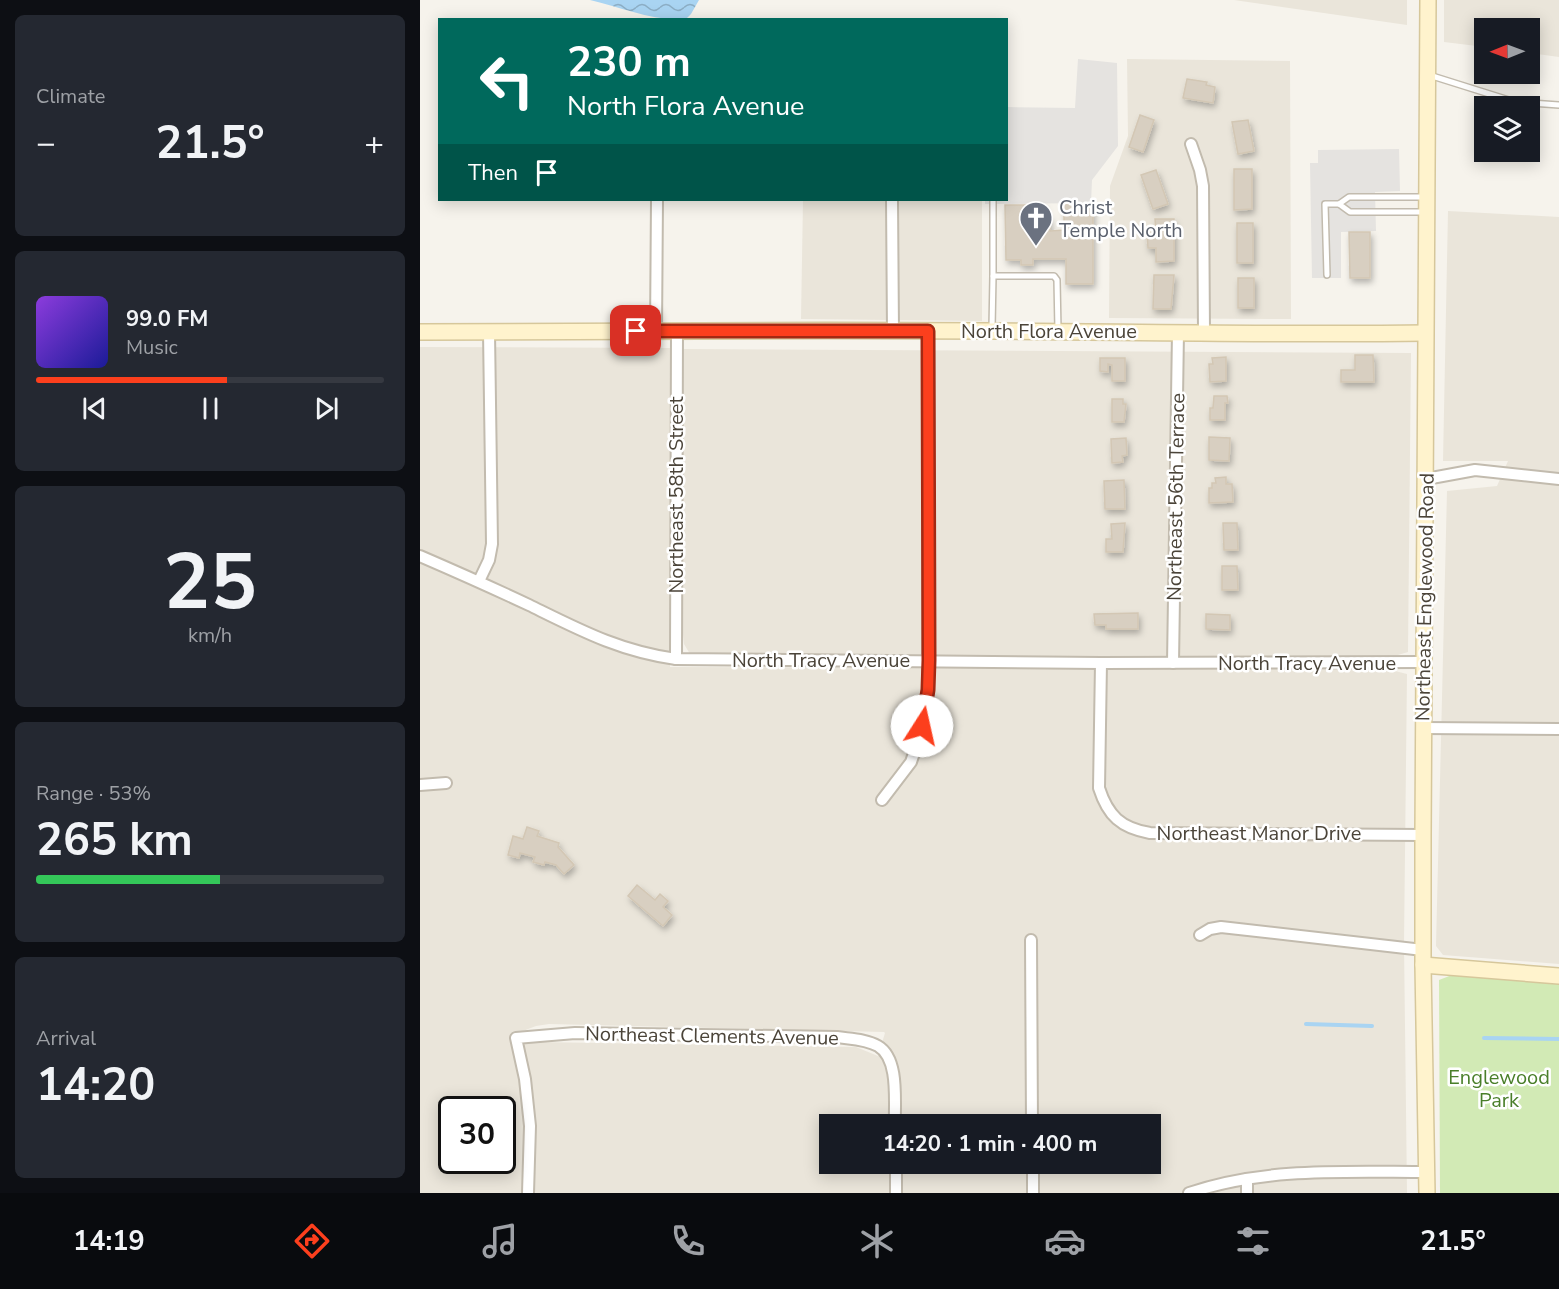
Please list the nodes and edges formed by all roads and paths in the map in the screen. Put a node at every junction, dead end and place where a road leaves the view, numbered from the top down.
1 (1428, 0) edge
2 (1427, 75) junction
3 (1559, 105) edge
4 (1191, 144) dead end
5 (657, 201) edge
6 (892, 201) edge
7 (993, 201) edge
8 (1339, 204) junction
9 (1426, 204) junction
10 (1327, 275) dead end
11 (993, 276) junction
12 (656, 331) junction
13 (677, 331) junction
14 (892, 331) junction
15 (928, 331) junction
16 (992, 331) junction
17 (1058, 331) junction
18 (420, 332) edge
19 (489, 332) junction
20 (1178, 332) junction
21 (1204, 332) junction
22 (1425, 333) junction
23 (1426, 479) junction
24 (1559, 479) edge
25 (420, 556) edge
26 (478, 581) junction
27 (676, 659) junction
28 (929, 660) junction
29 (1424, 662) junction
30 (1101, 663) junction
31 (1173, 663) junction
32 (1424, 728) junction
33 (1559, 729) edge
34 (446, 783) dead end
35 (420, 785) edge
36 (882, 800) dead end
37 (1423, 834) junction
38 (1200, 935) dead end
39 (1031, 940) dead end
40 (1423, 958) junction
41 (1559, 976) edge
42 (895, 1114) edge
43 (1032, 1114) edge
44 (1427, 1172) junction
45 (896, 1174) edge
46 (1033, 1174) edge
47 (1247, 1179) junction
48 (528, 1193) edge
49 (896, 1193) edge
50 (1033, 1193) edge
51 (1189, 1193) edge
52 (1247, 1193) edge
53 (1427, 1193) edge

1 - 2 main road, Northeast Englewood Road
2 - 3 lane
2 - 9 main road, Northeast Englewood Road
4 - 21 street
5 - 12 street
6 - 14 street
7 - 11 lane
8 - 9 lane
8 - 9 lane
8 - 10 lane
9 - 22 main road, Northeast Englewood Road
11 - 16 lane
11 - 17 lane
12 - 13 main road, North Flora Avenue
12 - 19 main road, North Flora Avenue
13 - 14 main road, North Flora Avenue
13 - 27 street, Northeast 58th Street
14 - 15 main road, North Flora Avenue
15 - 16 main road, North Flora Avenue
15 - 28 street
16 - 17 main road, North Flora Avenue
17 - 20 main road, North Flora Avenue
18 - 19 main road, North Flora Avenue
19 - 26 street
20 - 21 main road, North Flora Avenue
20 - 31 street, Northeast 56th Terrace
21 - 22 main road, North Flora Avenue
22 - 23 main road, Northeast Englewood Road
23 - 24 street
23 - 29 main road, Northeast Englewood Road
25 - 26 street, North Tracy Avenue
26 - 27 street, North Tracy Avenue
27 - 28 street, North Tracy Avenue
28 - 30 street, North Tracy Avenue
28 - 36 street
29 - 31 street, North Tracy Avenue
29 - 32 main road, Northeast Englewood Road
30 - 31 street, North Tracy Avenue
30 - 37 street, Northeast Manor Drive
32 - 33 street
32 - 37 main road, Northeast Englewood Road
34 - 35 street
37 - 40 main road, Northeast Englewood Road
38 - 40 street
39 - 43 street
40 - 41 main road
40 - 44 main road, Northeast Englewood Road
42 - 48 street, Northeast Clements Avenue
44 - 47 street
44 - 53 main road, Northeast Englewood Road
45 - 49 street
46 - 50 street
47 - 51 street
47 - 52 street

